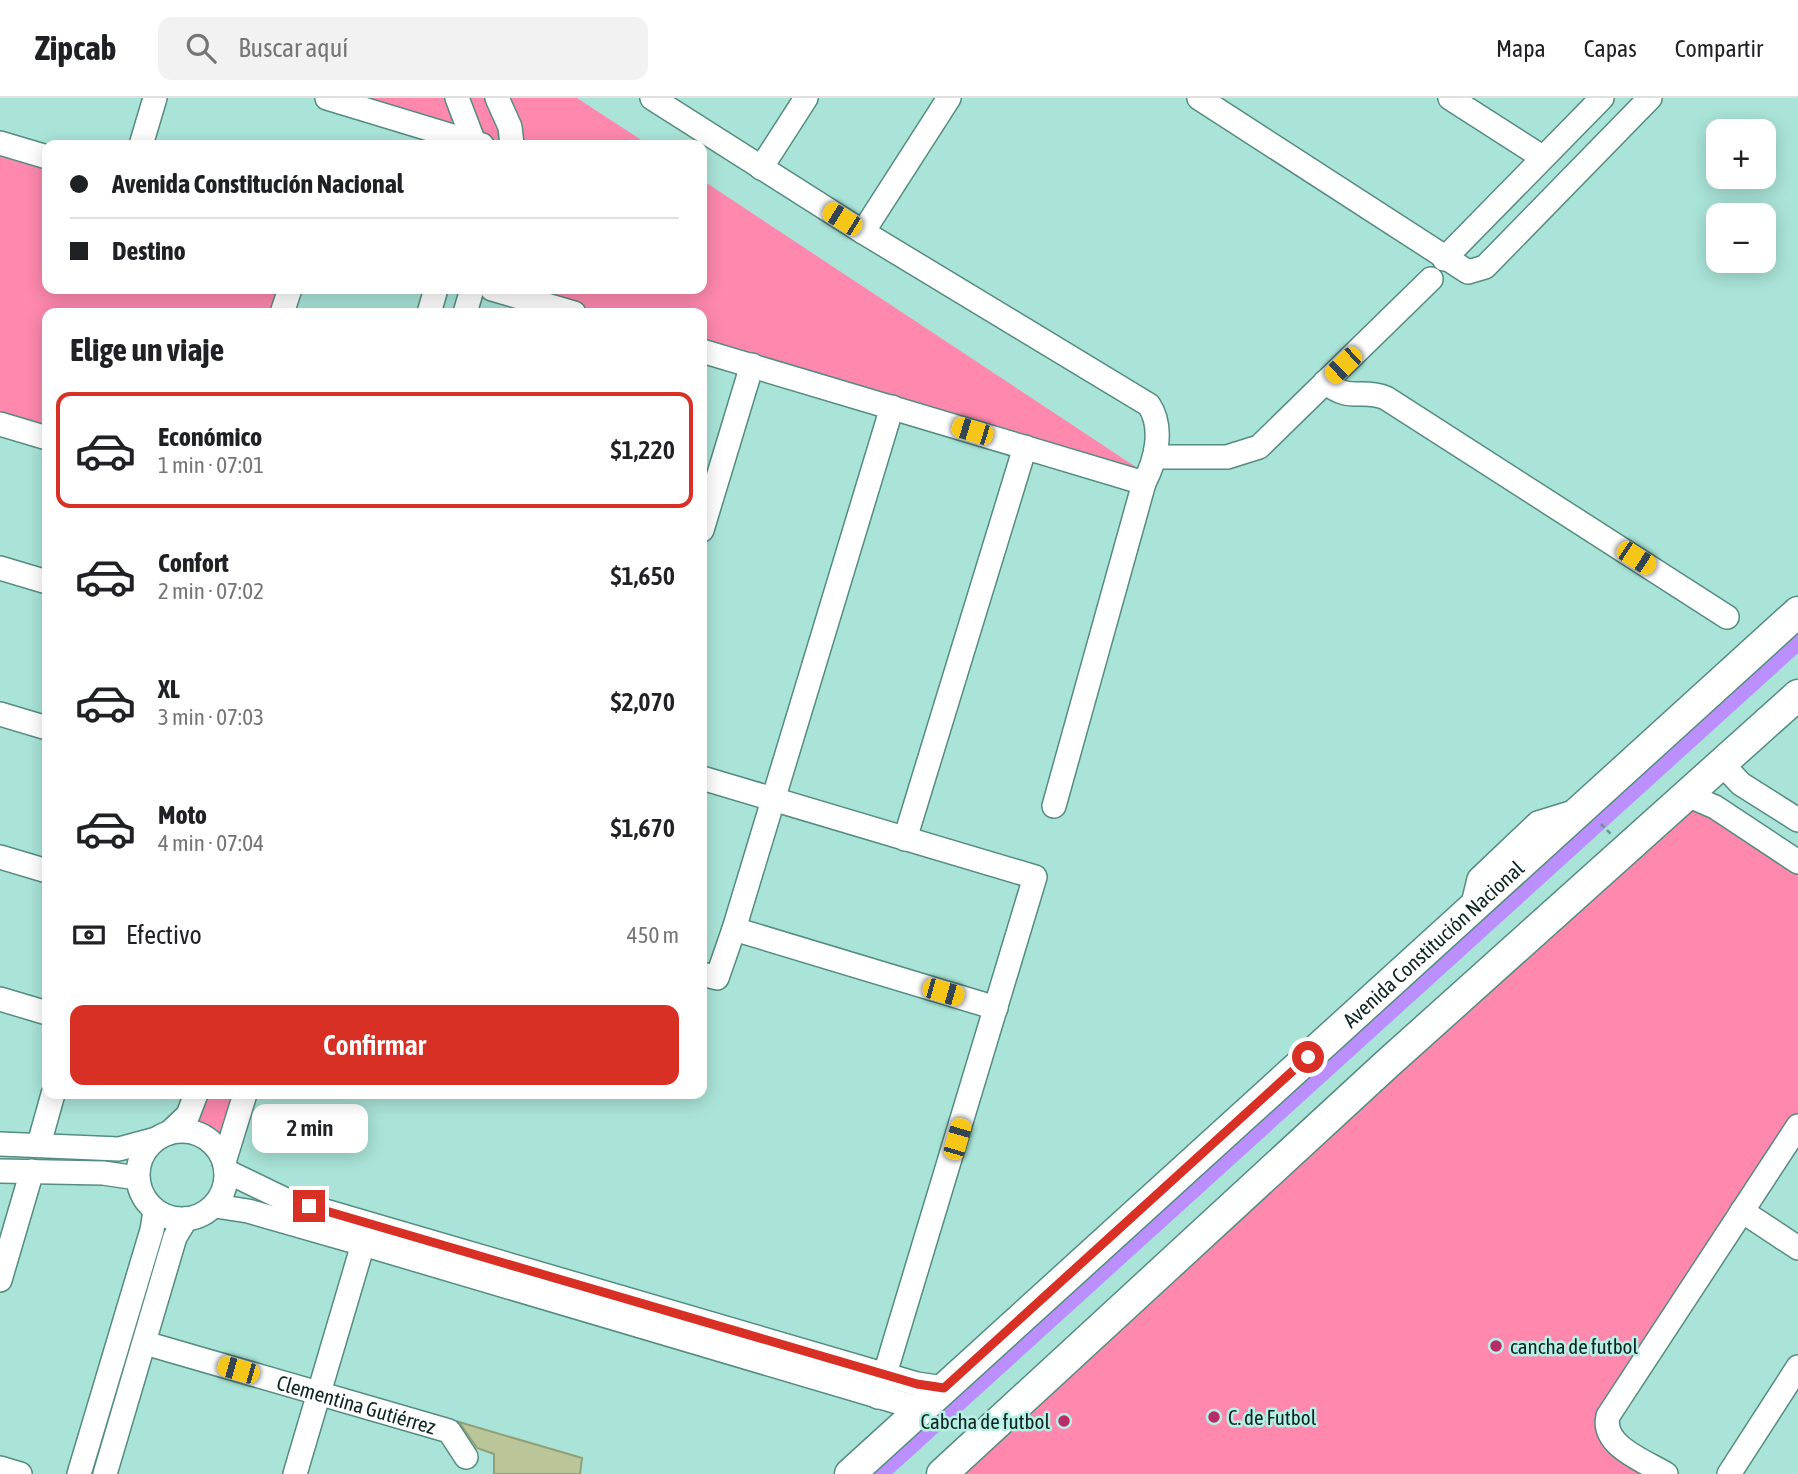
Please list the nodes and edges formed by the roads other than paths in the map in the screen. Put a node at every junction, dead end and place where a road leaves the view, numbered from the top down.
1 (155, 98) edge
2 (327, 98) edge
3 (457, 98) edge
4 (497, 98) edge
5 (652, 98) edge
6 (806, 98) edge
7 (949, 98) edge
8 (1199, 98) edge
9 (1450, 98) edge
10 (1602, 98) edge
11 (1650, 98) edge
12 (142, 140) edge
13 (461, 140) edge
14 (475, 140) edge
15 (511, 140) edge
16 (0, 143) edge
17 (42, 156) edge
18 (1542, 157) junction
19 (761, 168) junction
20 (863, 232) junction
21 (1444, 259) junction
22 (1431, 279) dead end
23 (509, 294) edge
24 (557, 308) edge
25 (707, 352) edge
26 (752, 365) junction
27 (1325, 382) junction
28 (891, 407) junction
29 (0, 424) edge
30 (42, 437) edge
31 (1025, 447) junction
32 (1155, 457) junction
33 (1144, 483) junction
34 (707, 514) edge
35 (0, 568) edge
36 (42, 581) edge
37 (1798, 612) edge
38 (1727, 617) dead end
39 (1798, 695) edge
40 (0, 714) edge
41 (42, 727) edge
42 (1722, 764) junction
43 (707, 780) edge
44 (1688, 795) junction
45 (775, 800) junction
46 (1054, 806) dead end
47 (1798, 820) edge
48 (905, 839) junction
49 (0, 857) edge
50 (1798, 862) edge
51 (42, 870) edge
52 (734, 929) junction
53 (707, 975) edge
54 (0, 999) edge
55 (996, 1008) junction
56 (42, 1012) edge
57 (52, 1099) edge
58 (194, 1099) edge
59 (244, 1099) edge
60 (1798, 1126) edge
61 (162, 1136) junction
62 (0, 1144) edge
63 (39, 1144) junction
64 (225, 1166) junction
65 (0, 1171) edge
66 (32, 1171) junction
67 (137, 1178) junction
68 (215, 1206) junction
69 (155, 1210) junction
70 (1742, 1211) junction
71 (186, 1219) junction
72 (363, 1244) junction
73 (1798, 1248) edge
74 (0, 1280) edge
75 (612, 1306) junction
76 (145, 1343) junction
77 (1798, 1367) edge
78 (886, 1374) junction
79 (944, 1388) junction
80 (319, 1393) junction
81 (878, 1397) junction
82 (921, 1409) junction
83 (0, 1468) edge
84 (464, 1468) edge
85 (20, 1474) edge
86 (79, 1474) edge
87 (105, 1474) edge
88 (295, 1474) edge
89 (850, 1474) edge
90 (942, 1474) edge
91 (1666, 1474) edge
92 (1729, 1474) edge

1 - 12 street
2 - 13 street
3 - 14 street
4 - 15 street
5 - 19 street
6 - 19 street
7 - 20 street
8 - 21 street
9 - 18 street
10 - 18 street
11 - 21 street
16 - 17 street
18 - 21 street
19 - 20 street
20 - 32 street
22 - 27 street
23 - 24 street
25 - 26 street
26 - 28 street
26 - 34 street
27 - 32 street
27 - 38 street
28 - 31 street
28 - 45 street
29 - 30 street
31 - 33 street
31 - 48 street
32 - 33 street
33 - 46 street
35 - 36 street
37 - 79 main road, Avenida Constitución Nacional
39 - 42 main road
40 - 41 street
42 - 44 main road
42 - 47 street
43 - 45 street
44 - 50 street
44 - 90 main road
45 - 48 street
45 - 52 street
48 - 55 street
49 - 51 street
52 - 53 street
52 - 55 street
54 - 56 street
55 - 78 street
57 - 63 street
58 - 61 street
59 - 64 street
60 - 70 street
61 - 63 street
61 - 64 street
61 - 67 street
62 - 63 street
64 - 68 street
64 - 75 street
65 - 66 street
66 - 67 street
66 - 74 street
67 - 69 street
68 - 71 street
68 - 72 street
69 - 71 street
69 - 86 street
70 - 73 street
70 - 91 street
71 - 76 street
72 - 75 street
72 - 80 street
75 - 78 street
75 - 81 street
76 - 80 street, Clementina Gutiérrez
76 - 87 street
77 - 92 street
78 - 79 street
78 - 81 street
79 - 82 main road, Avenida Constitución Nacional
80 - 84 street, Clementina Gutiérrez
80 - 88 street
81 - 82 street
82 - 89 main road, Avenida Constitución Nacional
83 - 85 street

